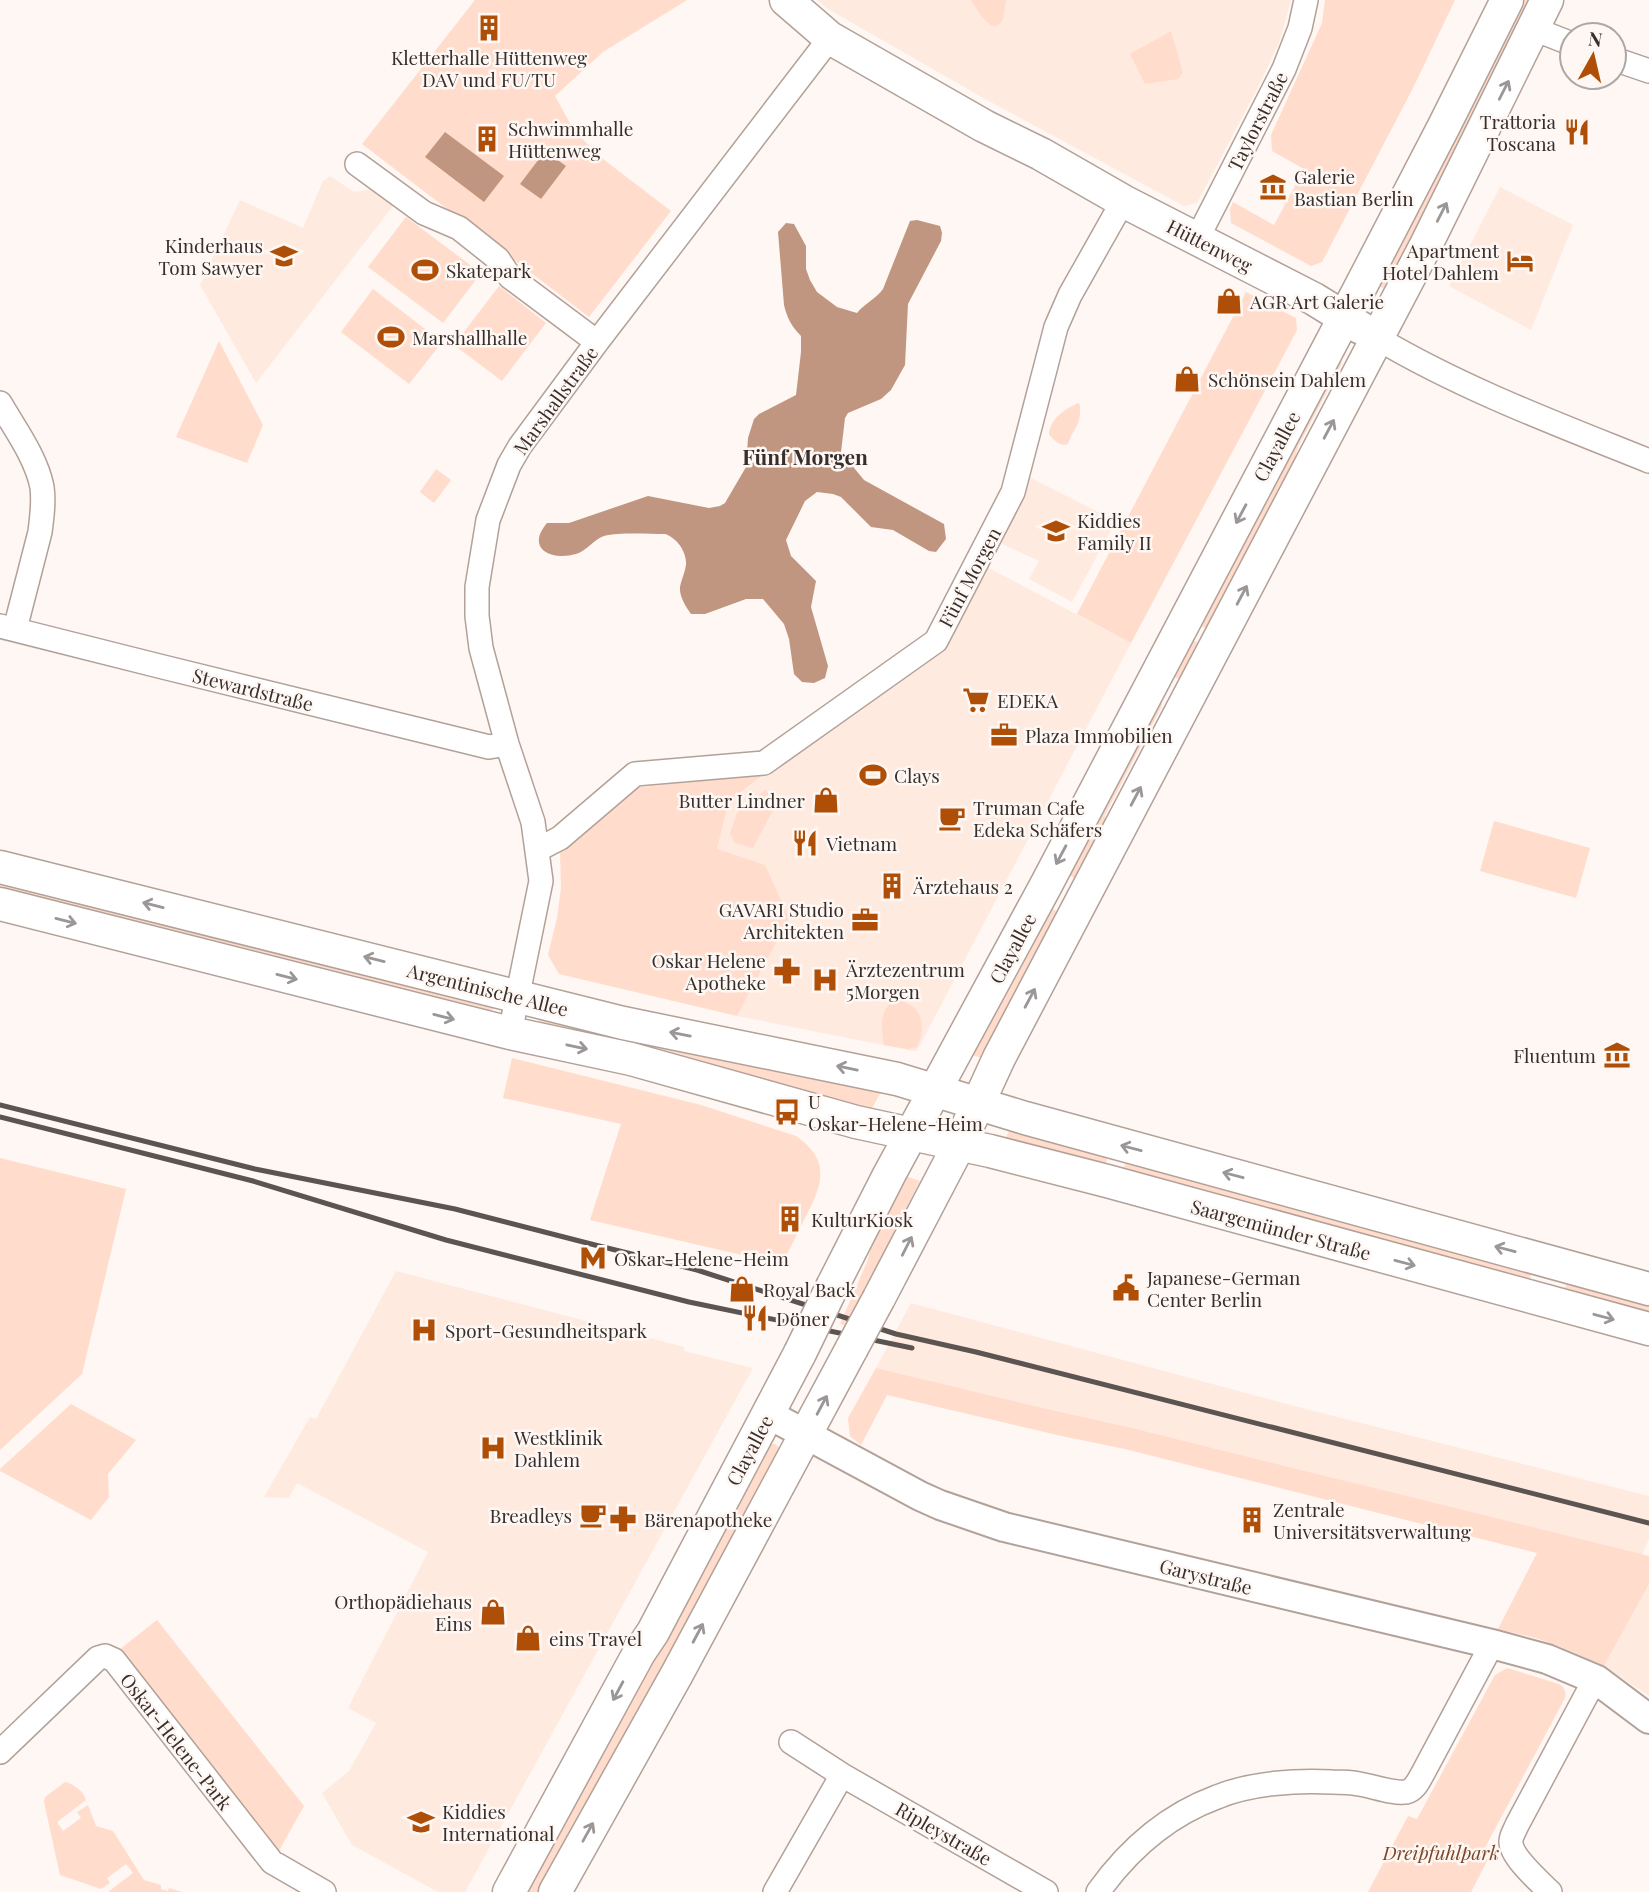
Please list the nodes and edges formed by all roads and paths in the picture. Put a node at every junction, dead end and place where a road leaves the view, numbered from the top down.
1 (786, 0) edge
2 (1307, 0) edge
3 (1507, 0) edge
4 (1547, 0) edge
5 (1534, 29) junction
6 (830, 38) junction
7 (1558, 38) edge
8 (1628, 64) edge
9 (1649, 71) edge
10 (357, 164) dead end
11 (1124, 201) junction
12 (1197, 239) junction
13 (1344, 317) junction
14 (1377, 338) junction
15 (597, 342) junction
16 (0, 403) edge
17 (1649, 461) edge
18 (8, 628) edge
19 (507, 744) junction
20 (537, 850) junction
21 (0, 867) edge
22 (0, 904) edge
23 (516, 997) junction
24 (510, 1033) junction
25 (936, 1090) junction
26 (978, 1104) junction
27 (911, 1134) junction
28 (959, 1144) junction
29 (1649, 1289) edge
30 (1649, 1329) edge
31 (768, 1414) junction
32 (806, 1435) junction
33 (1492, 1644) junction
34 (1597, 1680) junction
35 (1649, 1719) edge
36 (791, 1742) dead end
37 (0, 1752) edge
38 (842, 1775) junction
39 (324, 1892) edge
40 (509, 1892) edge
41 (555, 1892) edge
42 (775, 1892) edge
43 (1046, 1892) edge
44 (1098, 1892) edge
45 (1550, 1892) edge

1 - 6 main road, Hüttenweg
2 - 12 street, Taylorstraße
3 - 13 main road, Clayallee
4 - 5 main road, Clayallee
5 - 7 street
14 -> 5 main road, Clayallee
6 - 11 main road, Hüttenweg
6 - 15 street, Marshallstraße
8 - 9 street
10 - 15 street
11 - 12 main road, Hüttenweg
11 - 20 street, Fünf Morgen
12 - 13 main road, Hüttenweg
13 - 14 main road, Hüttenweg
13 -> 25 main road, Clayallee
14 - 17 street, Hüttenweg
26 -> 14 main road, Clayallee
15 - 19 street, Marshallstraße
16 - 18 street
18 - 19 street, Stewardstraße
19 - 20 street, Marshallstraße
20 - 23 street, Marshallstraße
23 -> 21 main road, Argentinische Allee
22 -> 24 main road, Argentinische Allee
23 - 24 street, Marshallstraße
25 -> 23 main road, Argentinische Allee
24 -> 27 main road, Argentinische Allee
25 - 26 main road, Argentinische Allee
25 - 27 main road, Clayallee
26 - 28 main road, Clayallee
29 -> 26 main road, Saargemünder Straße
27 - 28 main road, Saargemünder Straße
27 - 31 main road, Clayallee, bridge
28 -> 30 main road, Saargemünder Straße
32 -> 28 main road, Clayallee, bridge
31 - 32 street, Garystraße
31 -> 40 main road, Clayallee
32 - 33 street, Garystraße
41 -> 32 main road, Clayallee
33 - 34 street, Garystraße
33 - 44 street
34 - 35 street, Garystraße
34 - 45 street
36 - 38 street, Ripleystraße
37 - 39 street, Oskar-Helene-Park
38 - 42 street
38 - 43 street, Ripleystraße

